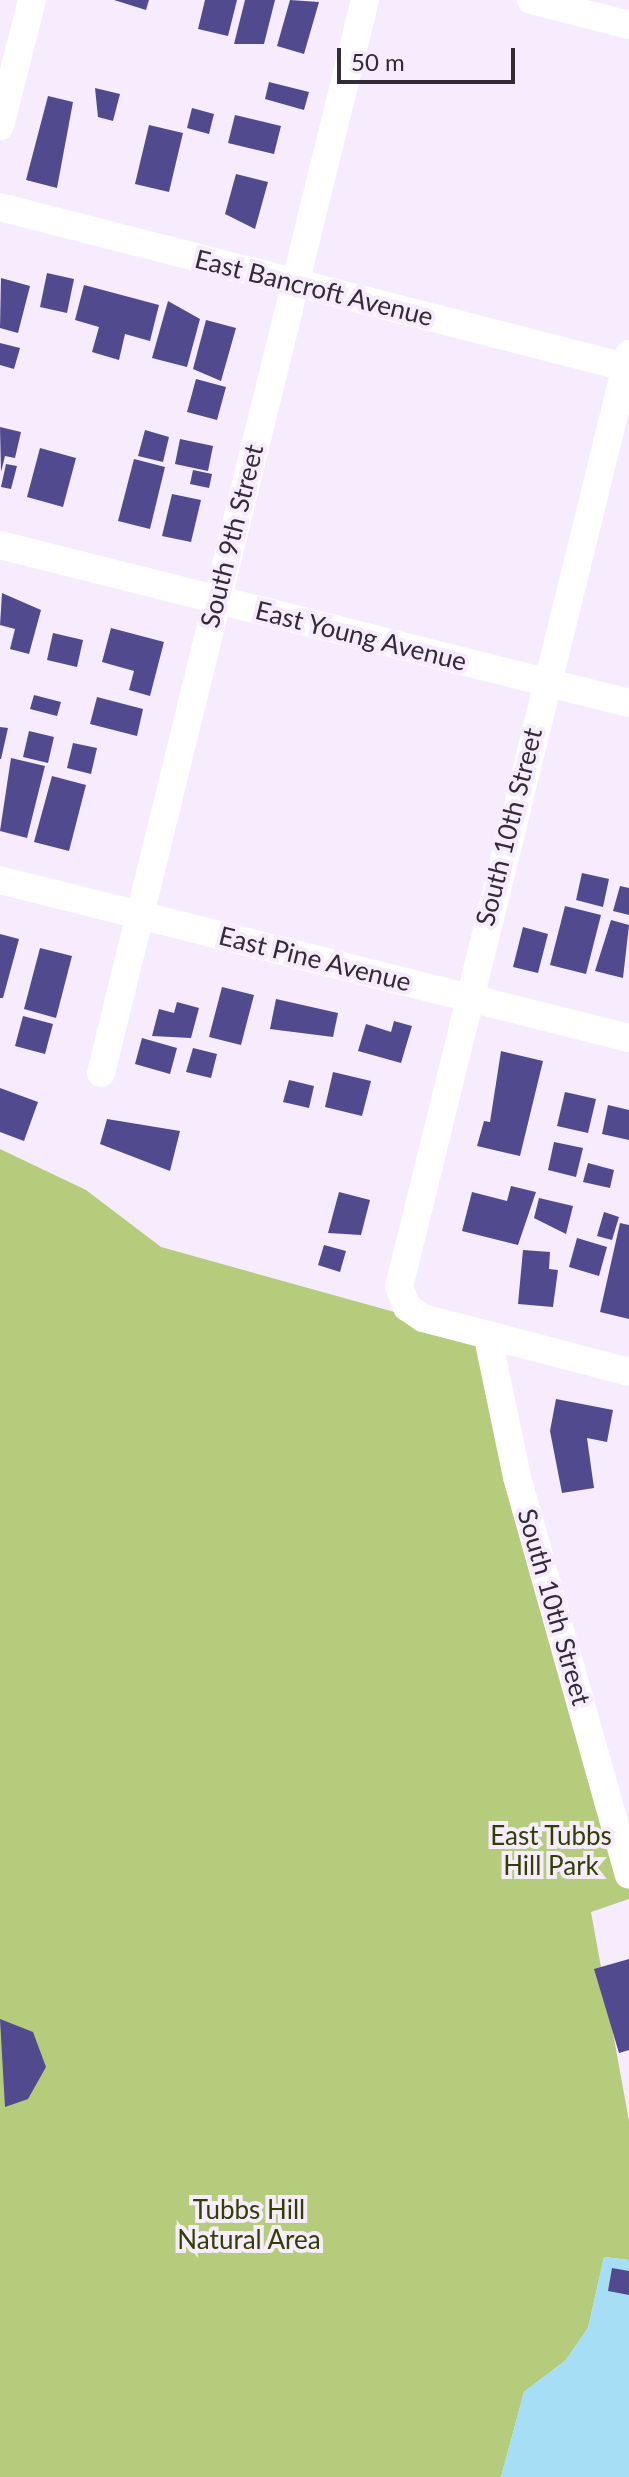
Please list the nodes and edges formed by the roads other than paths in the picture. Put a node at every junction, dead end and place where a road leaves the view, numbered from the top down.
1 (32, 0) edge
2 (365, 0) edge
3 (531, 0) edge
4 (629, 25) edge
5 (0, 126) edge
6 (0, 207) edge
7 (295, 284) junction
8 (628, 363) edge
9 (0, 545) edge
10 (216, 601) junction
11 (547, 682) junction
12 (629, 703) edge
13 (0, 880) edge
14 (141, 915) junction
15 (466, 997) junction
16 (629, 1038) edge
17 (101, 1073) dead end
18 (488, 1338) junction
19 (629, 1372) edge
20 (629, 1875) edge

1 - 5 street
2 - 7 street, South 9th Street
3 - 4 street
6 - 7 street, East Bancroft Avenue
7 - 8 street, East Bancroft Avenue
7 - 10 street, South 9th Street
8 - 11 street, South 10th Street
9 - 10 street, East Young Avenue
10 - 11 street, East Young Avenue
10 - 14 street, South 9th Street
11 - 12 street, East Young Avenue
11 - 15 street, South 10th Street
13 - 14 street, East Pine Avenue
14 - 15 street, East Pine Avenue
14 - 17 street, South 9th Street
15 - 16 street, East Pine Avenue
15 - 18 street, South 10th Street
18 - 19 street
18 - 20 street, South 10th Street

